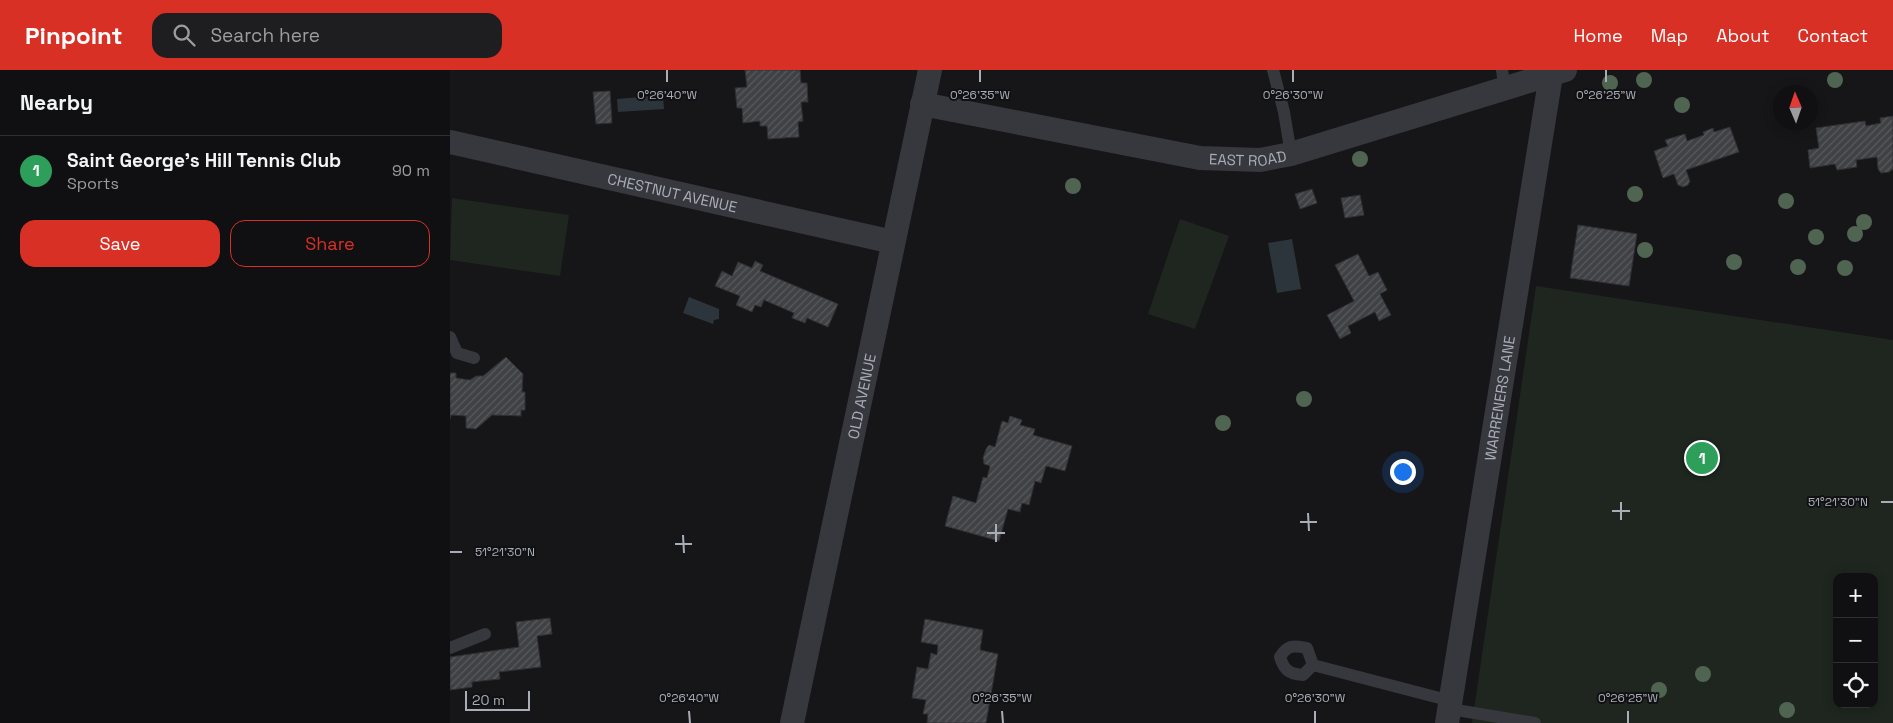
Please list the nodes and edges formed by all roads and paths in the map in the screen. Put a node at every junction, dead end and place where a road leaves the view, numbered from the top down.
1 (930, 70) edge
2 (1273, 70) edge
3 (1558, 72) edge
4 (1503, 80) edge
5 (922, 104) junction
6 (450, 142) edge
7 (1291, 154) junction
8 (893, 242) junction
9 (450, 337) edge
10 (454, 353) edge
11 (474, 358) dead end
12 (485, 634) dead end
13 (450, 648) edge
14 (1313, 665) dead end
15 (1450, 711) edge
16 (792, 723) edge
17 (1535, 723) edge

1 - 5 street, OLD AVENUE
2 - 7 lane
3 - 4 street, EAST ROAD
3 - 15 street, WARRENERS LANE
4 - 7 street, EAST ROAD
5 - 7 street, EAST ROAD
5 - 8 street, OLD AVENUE
6 - 8 street, CHESTNUT AVENUE
8 - 16 street, OLD AVENUE
9 - 10 lane
10 - 11 lane
12 - 13 lane
14 - 15 lane
15 - 17 lane

